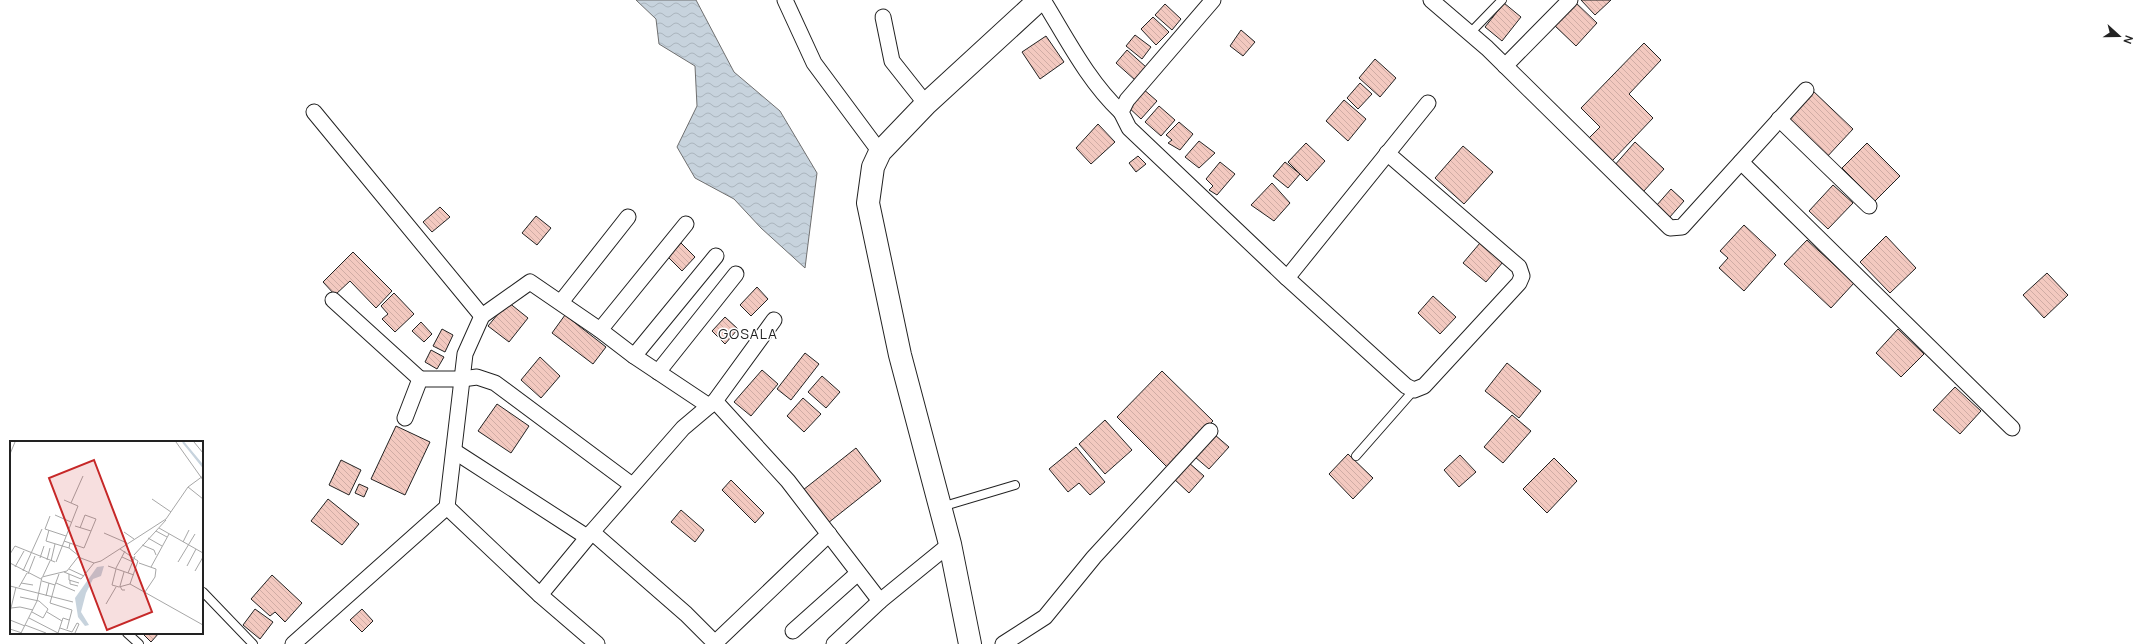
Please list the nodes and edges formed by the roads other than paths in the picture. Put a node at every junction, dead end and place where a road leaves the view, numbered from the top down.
1 (785, 0) edge
2 (1213, 0) edge
3 (1431, 0) edge
4 (1502, 0) edge
5 (1570, 0) edge
6 (1039, 1) edge
7 (883, 17) dead end
8 (1471, 32) junction
9 (1505, 66) junction
10 (1806, 90) dead end
11 (1428, 103) dead end
12 (926, 104) junction
13 (314, 112) dead end
14 (1121, 112) junction
15 (1779, 119) junction
16 (880, 152) junction
17 (1387, 152) junction
18 (1741, 162) junction
19 (1869, 206) dead end
20 (628, 217) dead end
21 (686, 224) dead end
22 (716, 256) dead end
23 (736, 274) dead end
24 (1287, 278) junction
25 (334, 300) dead end
26 (562, 302) junction
27 (482, 316) junction
28 (774, 320) dead end
29 (600, 330) junction
30 (634, 356) junction
31 (658, 372) junction
32 (420, 379) junction
33 (462, 379) junction
34 (1414, 390) junction
35 (712, 403) junction
36 (405, 418) dead end
37 (2012, 428) dead end
38 (1210, 431) dead end
39 (454, 451) junction
40 (1356, 456) dead end
41 (1015, 485) dead end
42 (632, 486) junction
43 (447, 507) junction
44 (940, 508) junction
45 (829, 534) junction
46 (590, 535) junction
47 (950, 544) junction
48 (858, 573) junction
49 (203, 592) dead end
50 (540, 596) junction
51 (880, 601) junction
52 (793, 631) dead end
53 (129, 634) edge
54 (589, 642) edge
55 (139, 644) edge
56 (253, 644) edge
57 (293, 644) edge
58 (716, 644) edge
59 (834, 644) edge
60 (970, 644) edge
61 (1003, 644) edge

1 - 16 street
2 - 14 street
3 - 8 street
4 - 8 lane
5 - 9 street
6 - 12 main road
6 - 14 street
7 - 12 street
8 - 9 street
9 - 18 street
10 - 15 street
11 - 17 street
12 - 16 main road
13 - 27 street
14 - 24 street
15 - 18 street
15 - 19 street
16 - 44 main road
17 - 24 street
17 - 34 street
18 - 37 street
20 - 26 street
21 - 29 street
22 - 30 street
23 - 31 street
24 - 34 street
25 - 32 street
26 - 27 street
26 - 29 street
27 - 33 street
28 - 35 street
29 - 30 street
30 - 31 street
31 - 35 street
32 - 33 street
32 - 36 street
33 - 39 street
33 - 42 street
34 - 40 lane
35 - 42 street
35 - 45 street
38 - 61 street
39 - 43 street
39 - 46 street
41 - 44 lane
42 - 46 street
43 - 50 street
43 - 57 street
44 - 47 main road
45 - 48 street
45 - 58 street
46 - 50 street
46 - 58 street
47 - 51 street
47 - 60 main road
48 - 51 street
48 - 52 street
49 - 56 lane
50 - 54 street
51 - 59 street
53 - 55 lane

